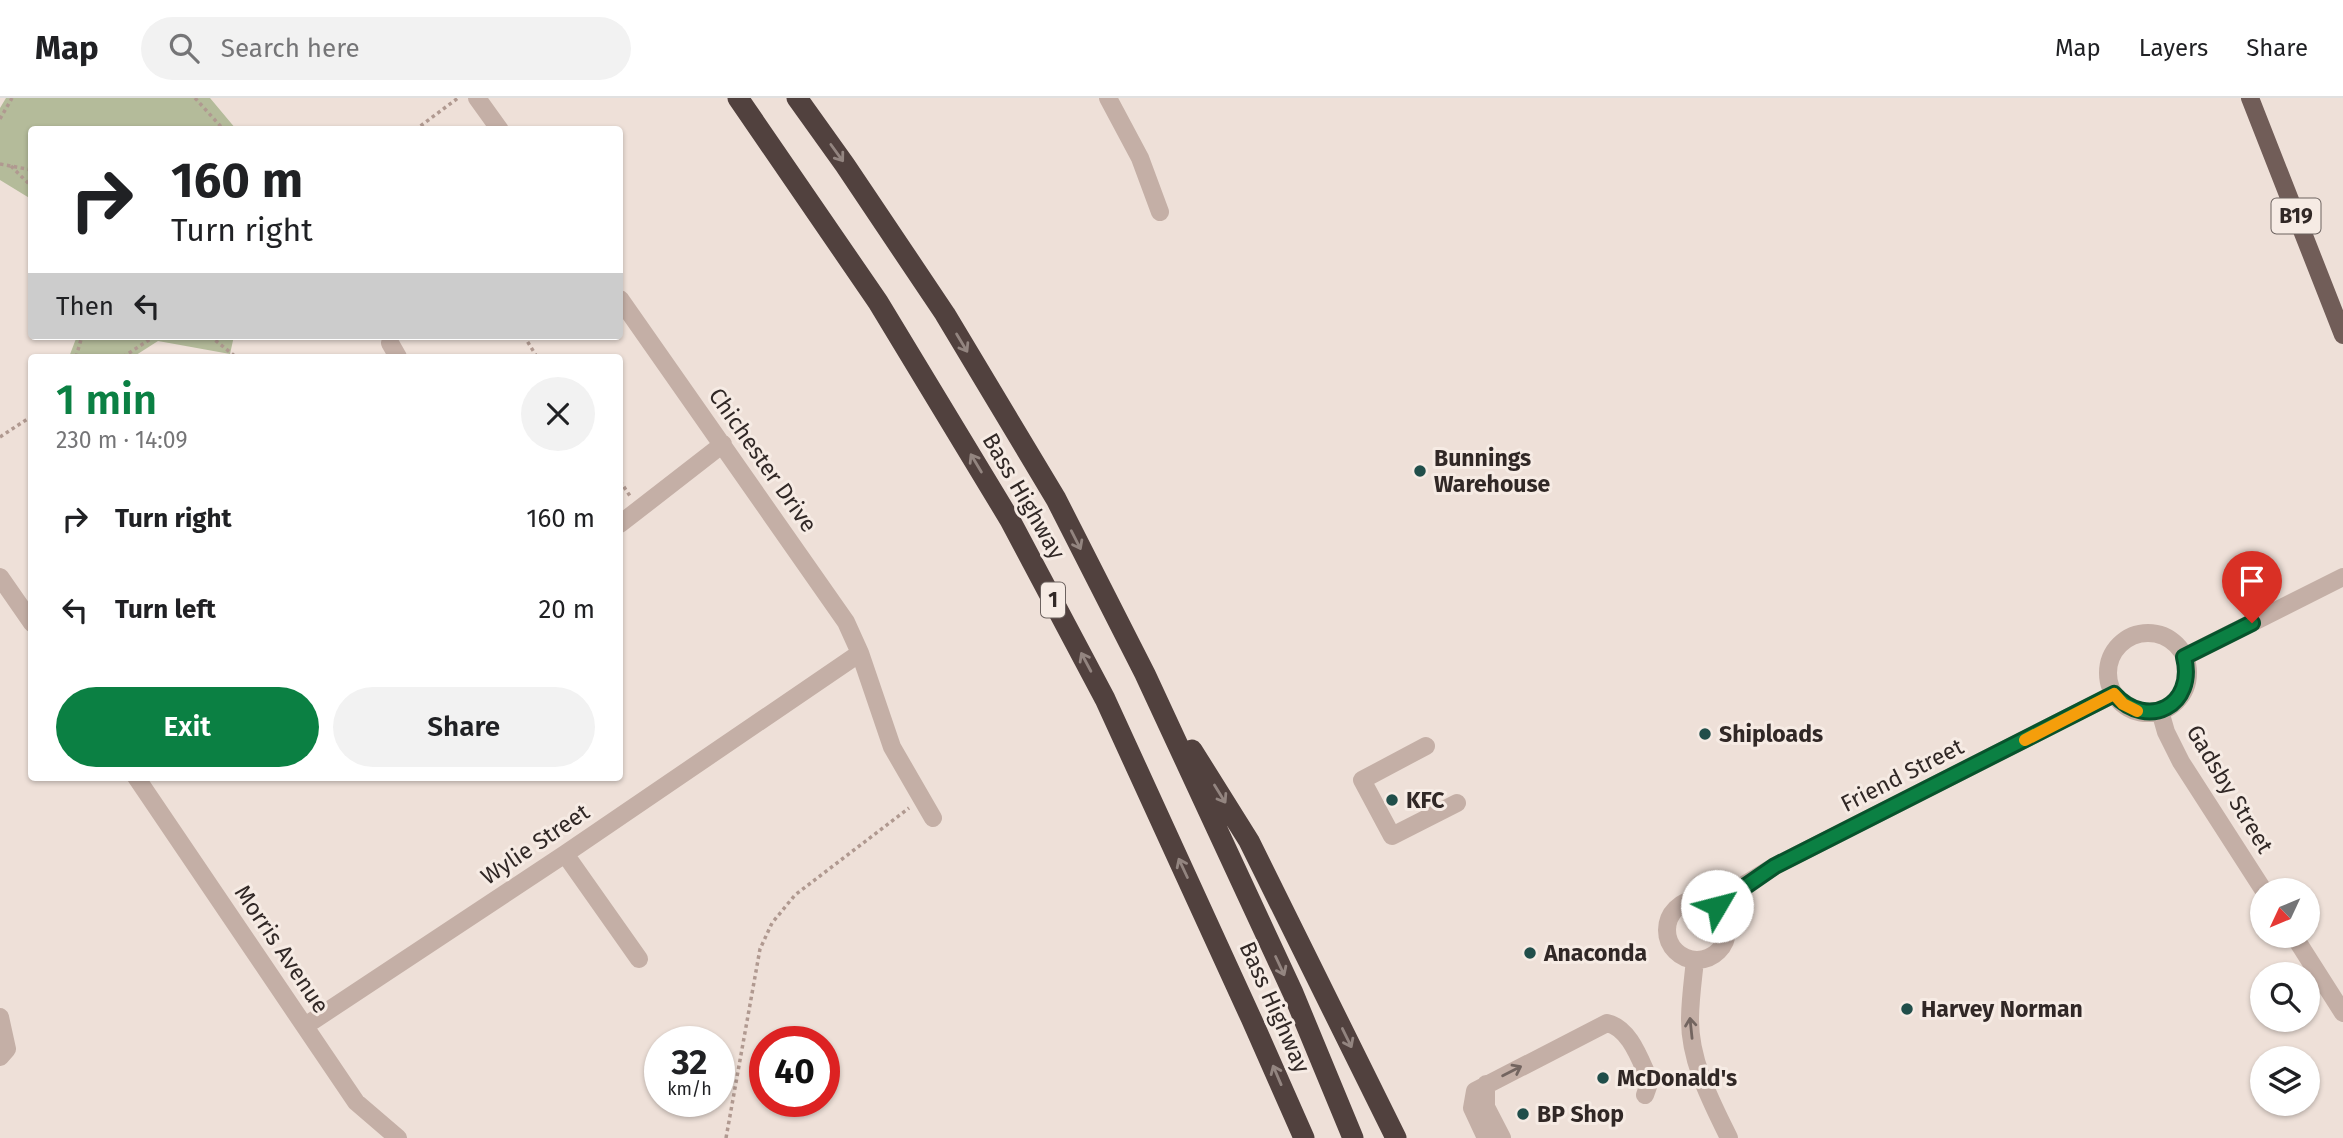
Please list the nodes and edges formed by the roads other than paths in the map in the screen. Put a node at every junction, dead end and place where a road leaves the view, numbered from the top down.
1 (477, 98) edge
2 (738, 98) edge
3 (797, 98) edge
4 (1108, 98) edge
5 (2250, 98) edge
6 (497, 126) edge
7 (1160, 212) dead end
8 (623, 303) edge
9 (2343, 335) edge
10 (723, 444) junction
11 (623, 522) edge
12 (0, 577) edge
13 (2343, 577) edge
14 (28, 617) edge
15 (860, 653) junction
16 (2184, 657) junction
17 (1145, 674) junction
18 (2114, 694) junction
19 (2160, 710) junction
20 (1426, 746) dead end
21 (139, 781) edge
22 (1457, 803) dead end
23 (933, 818) dead end
24 (565, 854) junction
25 (2256, 878) edge
26 (1717, 906) junction
27 (2302, 948) edge
28 (639, 959) dead end
29 (1695, 960) junction
30 (2343, 1013) edge
31 (0, 1017) edge
32 (305, 1026) junction
33 (4, 1053) edge
34 (1486, 1084) junction
35 (1645, 1095) dead end
36 (398, 1138) edge
37 (1304, 1138) edge
38 (1353, 1138) edge
39 (1396, 1138) edge
40 (1486, 1138) edge
41 (1502, 1138) edge
42 (1729, 1138) edge

1 - 6 street
37 -> 2 highway, Bass Highway / 1
3 -> 17 highway, Bass Highway / 1
4 - 7 street
5 - 9 main road, B19
8 - 10 street, Chichester Drive
10 - 11 street
10 - 15 street, Chichester Drive
12 - 14 street
13 - 16 street
15 - 23 street, Chichester Drive
15 - 24 street, Wylie Street
16 - 18 street
16 - 19 street
17 -> 38 highway, Bass Highway / 1
17 -> 39 highway
18 - 19 street
18 - 26 street, Friend Street
19 - 25 street, Gadsby Street
20 - 22 street
21 - 32 street, Morris Avenue
24 - 28 street
24 - 32 street, Wylie Street
26 - 29 street
26 - 29 street
27 - 30 street
42 -> 29 street
31 - 33 street
32 - 36 street, Morris Avenue
34 -> 35 street
34 - 40 street
34 - 41 street

